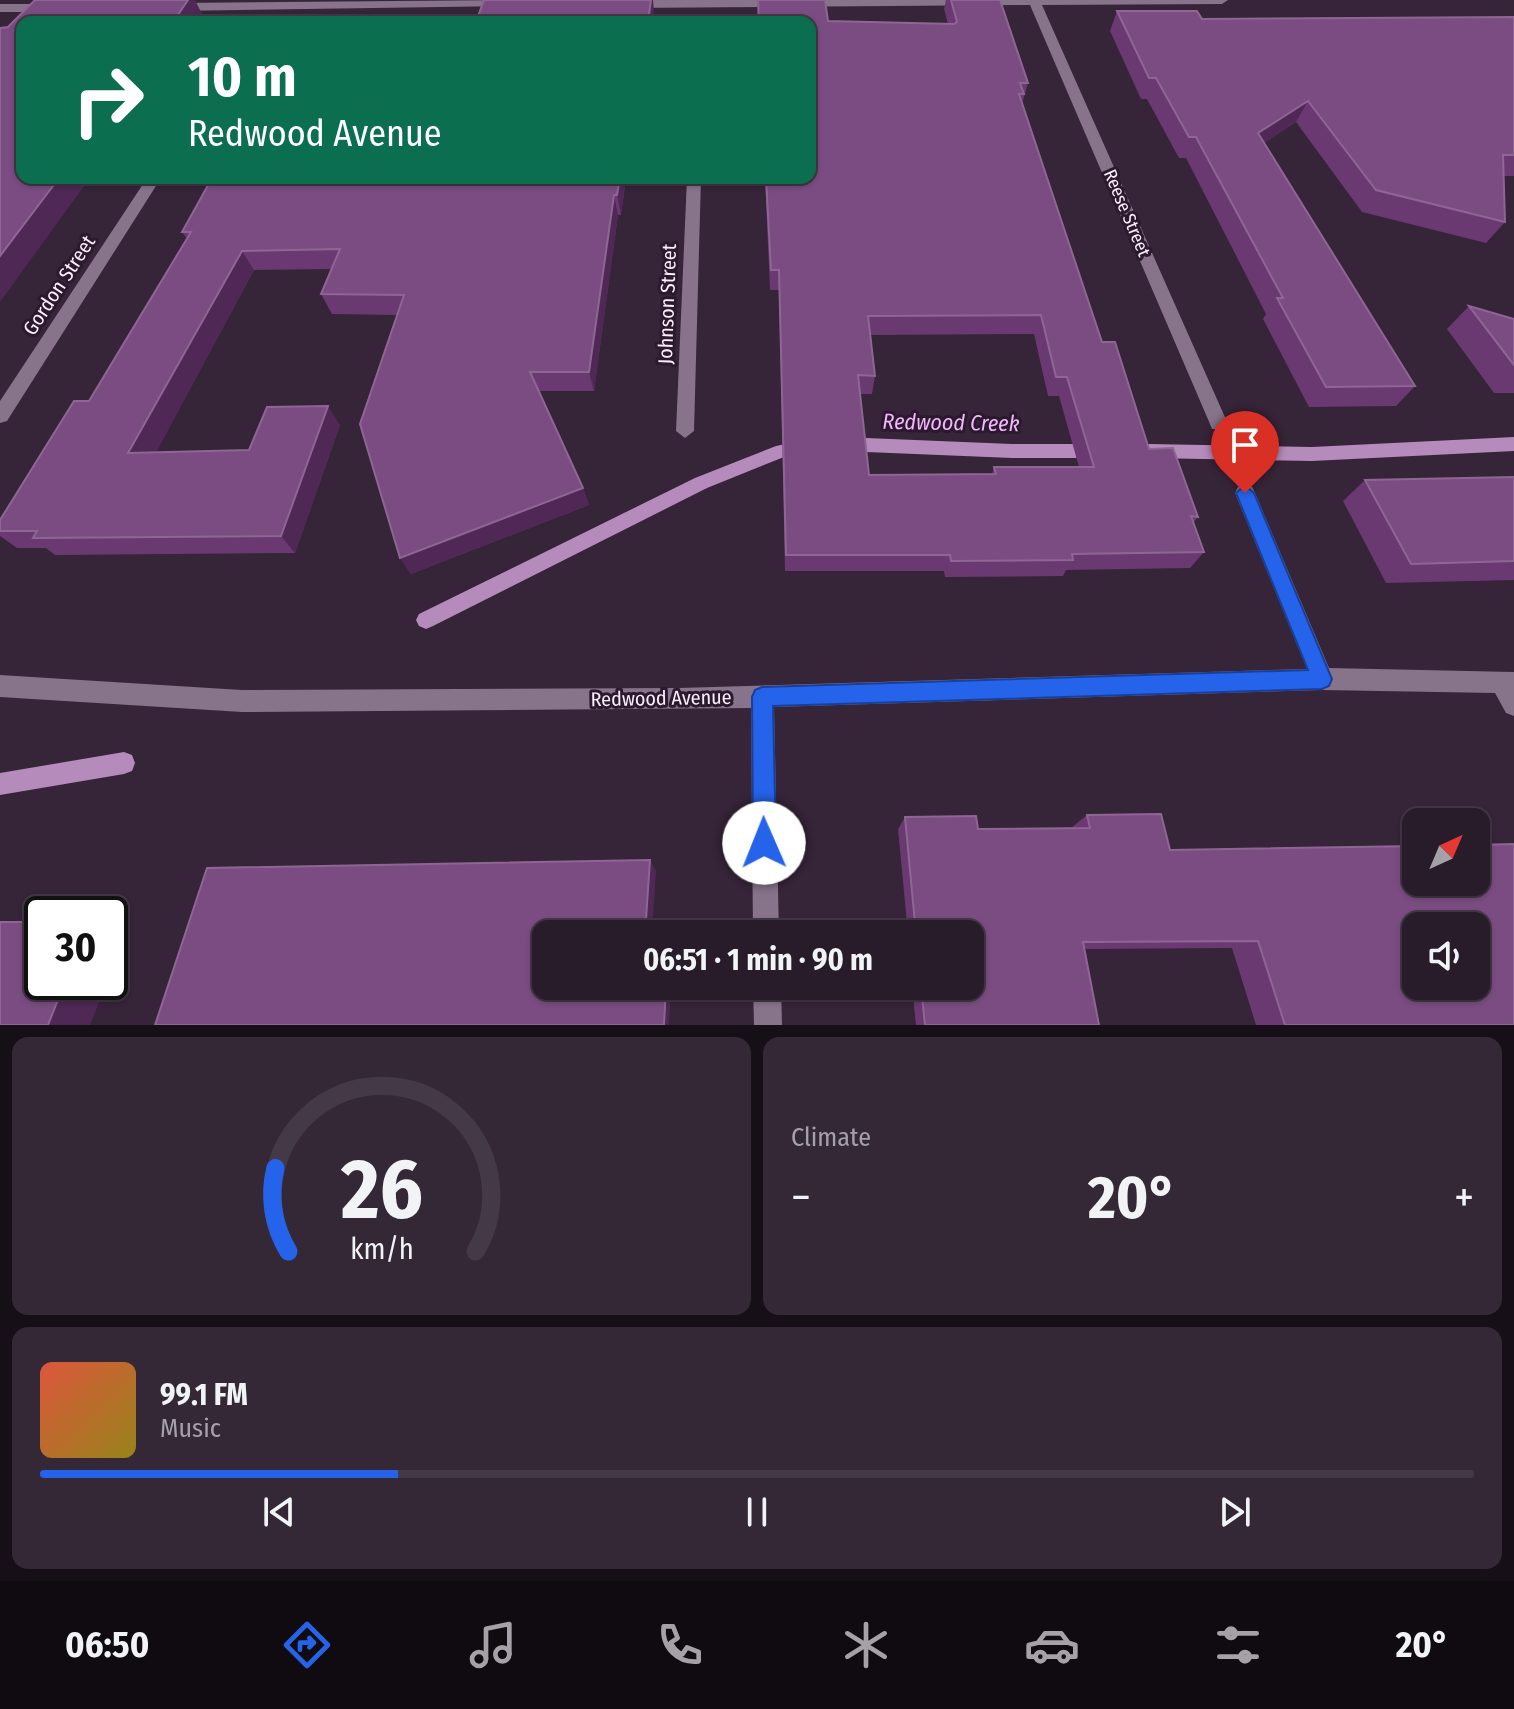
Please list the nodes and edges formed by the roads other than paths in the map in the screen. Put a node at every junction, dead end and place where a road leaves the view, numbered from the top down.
1 (1222, 0) edge
2 (869, 1) edge
3 (438, 2) edge
4 (1035, 2) edge
5 (530, 4) edge
6 (607, 4) edge
7 (264, 7) junction
8 (0, 8) edge
9 (62, 8) edge
10 (155, 8) edge
11 (259, 16) edge
12 (150, 184) edge
13 (694, 184) edge
14 (0, 416) edge
15 (1219, 424) dead end
16 (685, 431) dead end
17 (1245, 493) dead end
18 (1322, 679) junction
19 (1508, 683) edge
20 (0, 686) edge
21 (762, 697) junction
22 (1514, 705) edge
23 (766, 920) edge
24 (767, 1000) edge
25 (768, 1025) edge

1 - 4 street
2 - 4 street
2 - 6 street
3 - 5 street
3 - 7 street
4 - 15 street, Reese Street
7 - 10 street
7 - 11 street
8 - 9 street
12 - 14 street, Gordon Street
13 - 16 street, Johnson Street
17 - 18 street
18 - 19 street, Redwood Avenue
18 - 21 street, Redwood Avenue
19 - 22 street
20 - 21 street, Redwood Avenue
21 - 23 street
24 - 25 street

